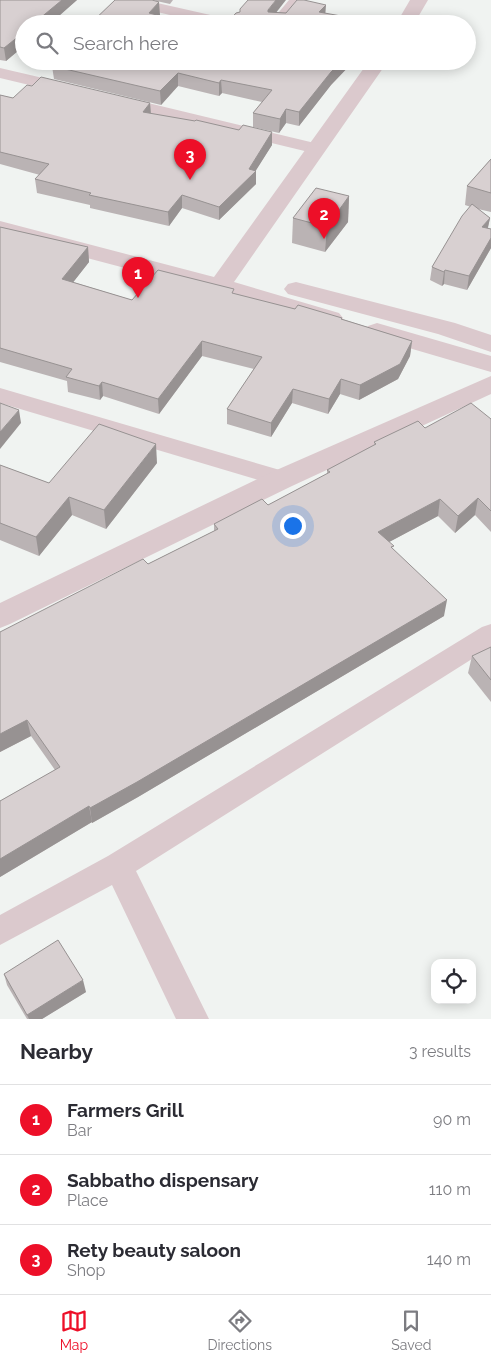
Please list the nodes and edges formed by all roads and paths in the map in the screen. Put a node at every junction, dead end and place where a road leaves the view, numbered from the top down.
1 (125, 0) edge
2 (297, 0) edge
3 (420, 0) edge
4 (191, 15) edge
5 (284, 15) edge
6 (411, 15) edge
7 (373, 70) edge
8 (0, 73) edge
9 (86, 93) edge
10 (106, 98) edge
11 (317, 149) junction
12 (0, 211) edge
13 (0, 228) edge
14 (224, 278) junction
15 (491, 344) edge
16 (491, 364) edge
17 (491, 384) edge
18 (0, 395) edge
19 (282, 479) junction
20 (0, 616) edge
21 (491, 634) edge
22 (118, 866) junction
23 (0, 931) edge
24 (193, 1019) edge

1 - 4 street
2 - 5 street
3 - 6 street
7 - 11 street
8 - 9 street
10 - 11 street
11 - 14 street
12 - 14 street
13 - 14 street
14 - 15 street
14 - 16 street
17 - 19 street
18 - 19 street
19 - 20 street
21 - 22 street
22 - 23 street
22 - 24 street

